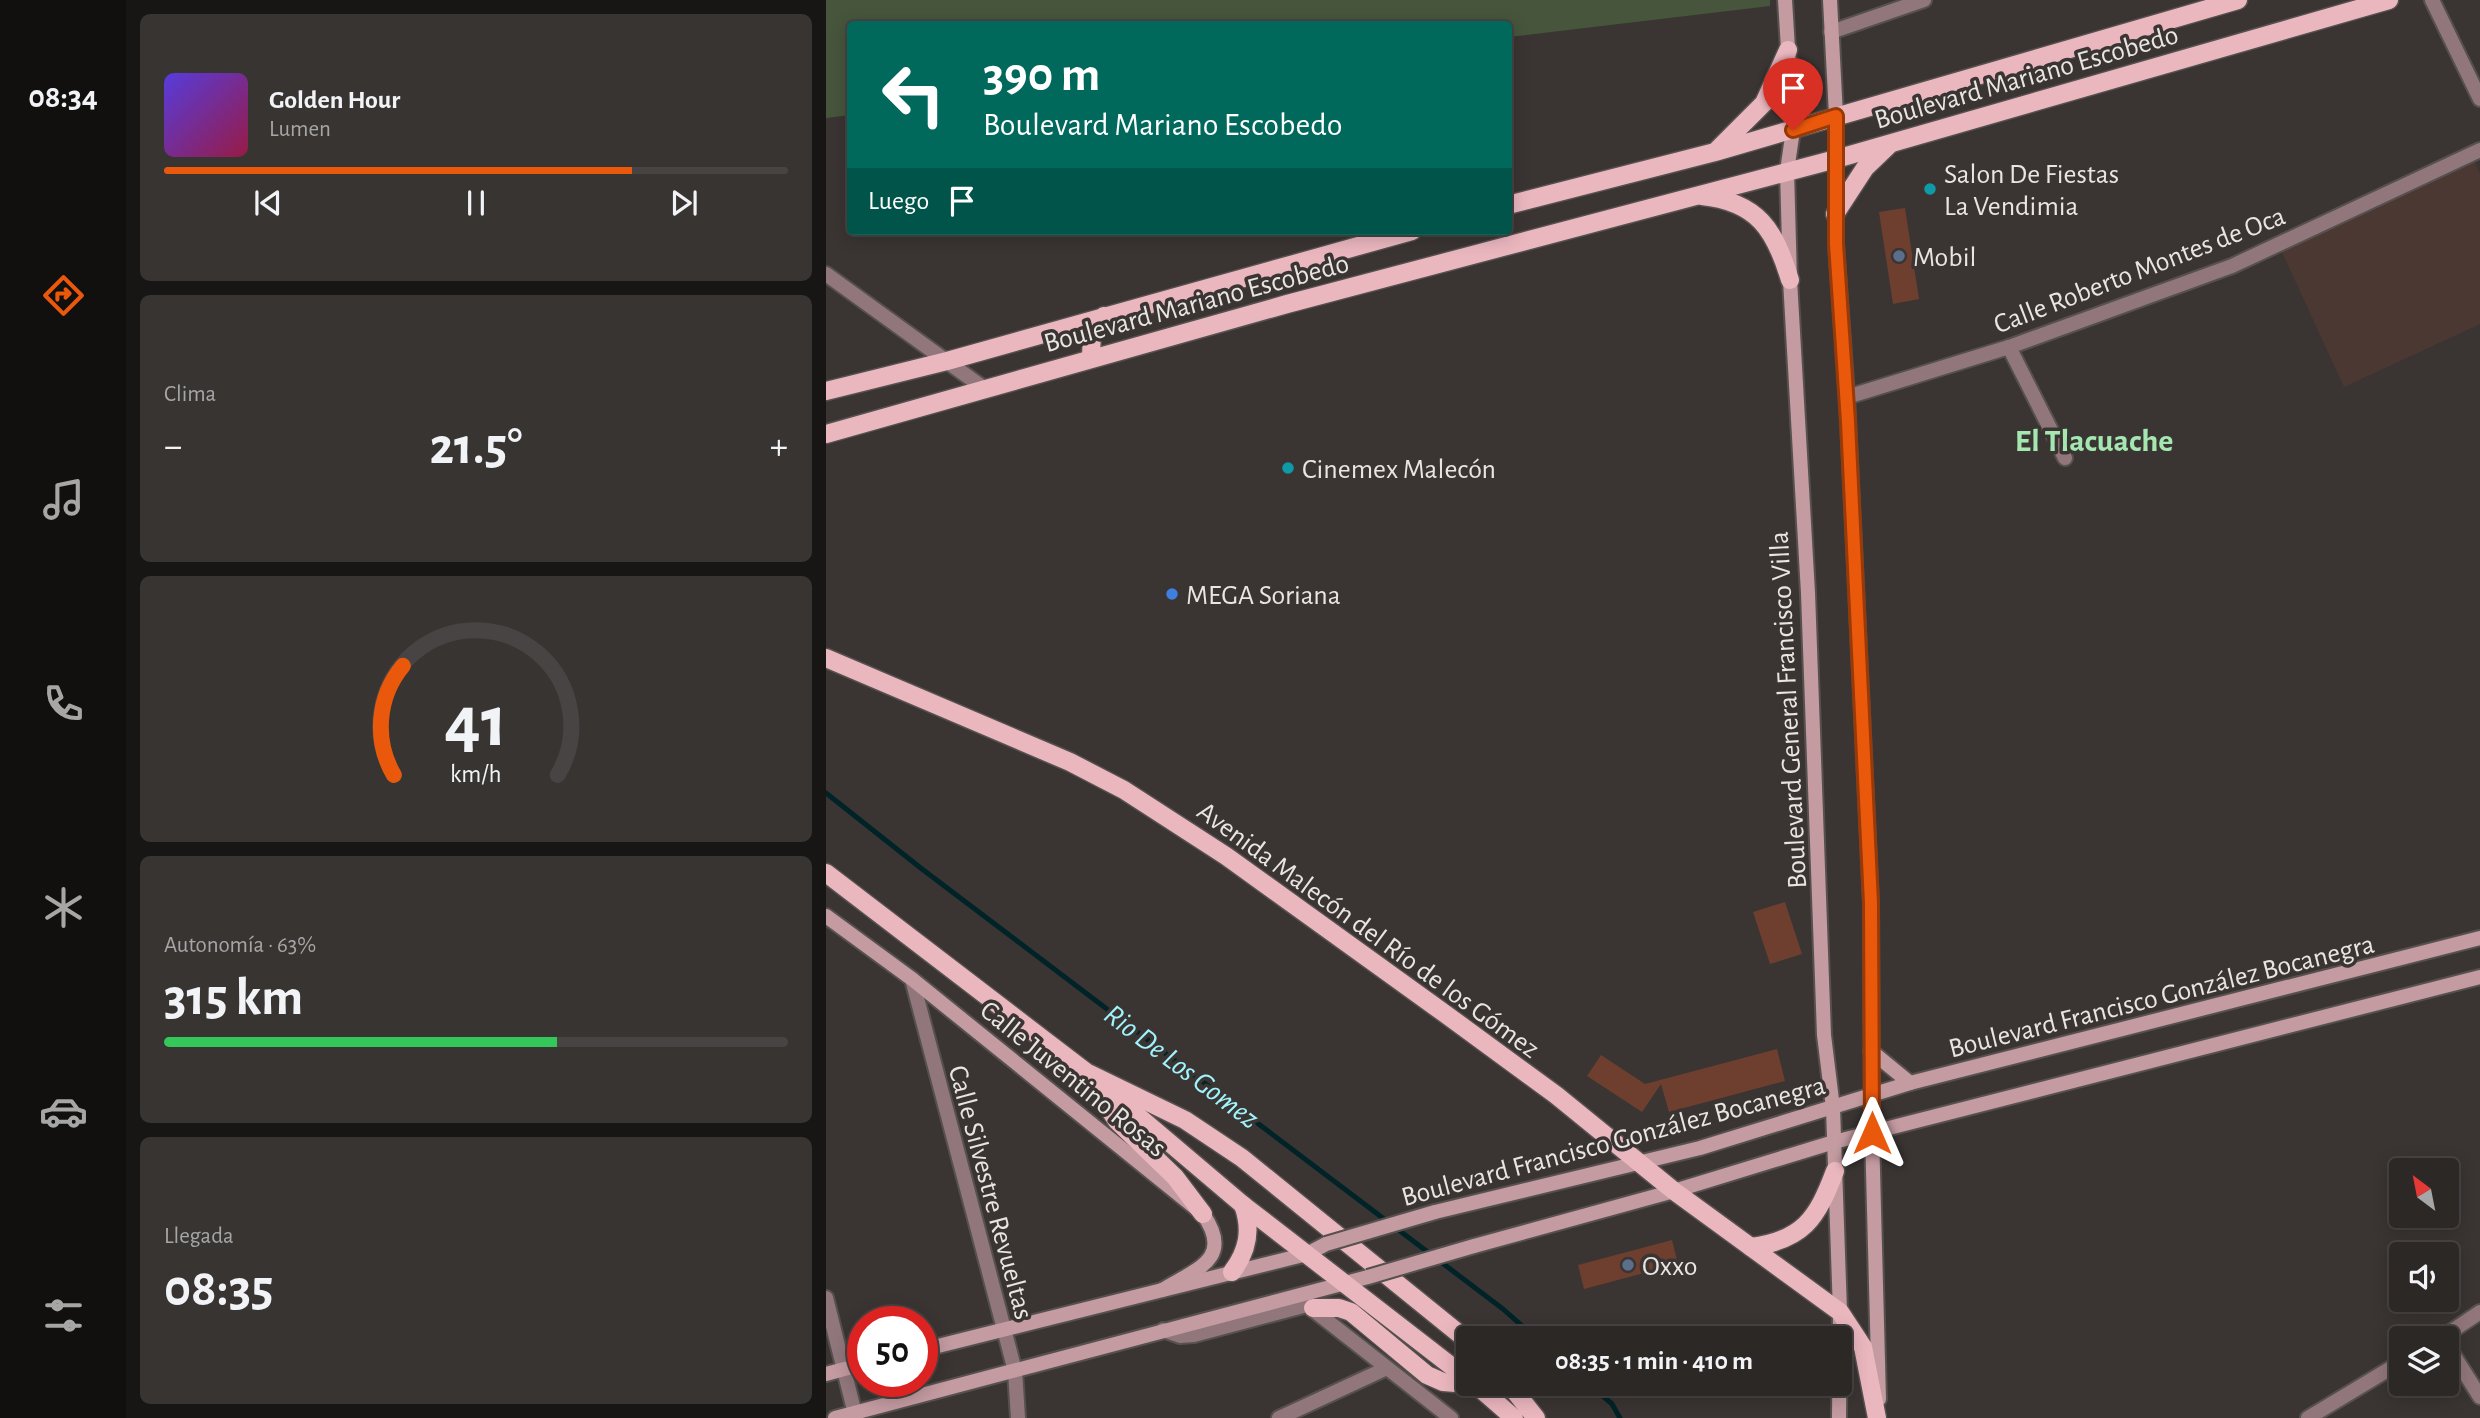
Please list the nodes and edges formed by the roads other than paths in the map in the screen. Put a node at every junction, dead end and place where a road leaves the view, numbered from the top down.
1 (1785, 0) edge
2 (1830, 0) edge
3 (1924, 0) edge
4 (2238, 0) edge
5 (2389, 0) edge
6 (2432, 0) edge
7 (1831, 32) junction
8 (1788, 50) junction
9 (2480, 99) edge
10 (1836, 116) junction
11 (1793, 130) junction
12 (1895, 140) junction
13 (2480, 150) edge
14 (1715, 152) junction
15 (1836, 159) junction
16 (1787, 171) junction
17 (1688, 196) junction
18 (1512, 204) edge
19 (1835, 214) junction
20 (1398, 235) edge
21 (826, 274) edge
22 (1790, 280) junction
23 (1104, 316) junction
24 (2009, 347) junction
25 (1091, 358) junction
26 (947, 361) junction
27 (985, 389) junction
28 (826, 391) edge
29 (1847, 397) junction
30 (826, 433) edge
31 (2065, 458) dead end
32 (831, 659) edge
33 (826, 873) edge
34 (826, 916) edge
35 (2480, 938) edge
36 (2480, 977) edge
37 (912, 979) junction
38 (1871, 1051) junction
39 (1086, 1072) junction
40 (1909, 1083) junction
41 (1871, 1095) junction
42 (1833, 1108) junction
43 (1872, 1133) junction
44 (1834, 1142) junction
45 (1639, 1164) junction
46 (1835, 1171) junction
47 (1674, 1191) junction
48 (1243, 1205) junction
49 (1203, 1214) junction
50 (1751, 1247) junction
51 (1307, 1254) junction
52 (1232, 1272) junction
53 (1344, 1283) junction
54 (1162, 1290) junction
55 (826, 1298) edge
56 (1313, 1308) junction
57 (1840, 1312) junction
58 (2480, 1312) edge
59 (2459, 1328) edge
60 (1002, 1330) junction
61 (1163, 1330) junction
62 (1456, 1331) edge
63 (938, 1345) edge
64 (2459, 1365) edge
65 (847, 1368) edge
66 (1387, 1368) junction
67 (844, 1369) junction
68 (2389, 1369) edge
69 (1015, 1371) junction
70 (1456, 1372) edge
71 (826, 1374) edge
72 (1456, 1381) edge
73 (1489, 1396) edge
74 (1519, 1396) edge
75 (2480, 1397) edge
76 (856, 1415) edge
77 (835, 1418) edge
78 (1018, 1418) edge
79 (1279, 1418) edge
80 (1451, 1418) edge
81 (1514, 1418) edge
82 (1536, 1418) edge
83 (1839, 1418) edge
84 (1878, 1418) edge
85 (2308, 1418) edge

1 - 8 main road, Boulevard General Francisco Villa
2 - 7 main road
3 - 7 street
4 - 10 main road, Boulevard Mariano Escobedo
5 - 12 main road, Boulevard Mariano Escobedo
6 - 9 street
7 - 10 main road
8 - 11 main road, Boulevard General Francisco Villa
8 - 14 main road
10 - 11 main road, Boulevard Mariano Escobedo
10 - 15 main road
11 - 14 main road, Boulevard Mariano Escobedo
11 - 16 main road, Boulevard General Francisco Villa
12 - 15 main road, Boulevard Mariano Escobedo
12 - 19 main road
13 - 24 street, Calle Roberto Montes de Oca
14 - 18 main road, Boulevard Mariano Escobedo
15 - 16 main road, Boulevard Mariano Escobedo
15 - 19 main road
16 - 17 main road, Boulevard Mariano Escobedo
16 - 22 main road, Boulevard General Francisco Villa
17 - 22 main road
17 - 25 main road, Boulevard Mariano Escobedo
19 - 29 main road
20 - 23 main road, Boulevard Mariano Escobedo
21 - 26 street
22 - 42 main road, Boulevard General Francisco Villa
23 - 25 main road
23 - 26 main road, Boulevard Mariano Escobedo
24 - 29 street, Calle Roberto Montes de Oca
24 - 31 street
25 - 27 main road, Boulevard Mariano Escobedo
26 - 27 street
26 - 28 main road, Boulevard Mariano Escobedo
27 - 30 main road, Boulevard Mariano Escobedo
29 - 38 main road
32 - 45 main road, Avenida Malecón del Río de los Gómez
33 - 39 main road
34 - 37 main road, Calle Juventino Rosas
35 - 40 main road, Boulevard Francisco González Bocanegra
36 - 43 main road
37 - 49 main road, Calle Juventino Rosas
37 - 60 street, Calle Silvestre Revueltas
38 - 40 main road
38 - 41 main road
39 - 48 main road
39 - 49 main road
39 - 62 main road
40 - 41 main road, Boulevard Francisco González Bocanegra
41 - 42 main road, Boulevard Francisco González Bocanegra
41 - 43 main road
42 - 44 main road, Boulevard General Francisco Villa
42 - 45 main road, Boulevard Francisco González Bocanegra
43 - 44 main road
43 - 84 main road
44 - 46 main road, Boulevard General Francisco Villa
44 - 47 main road
45 - 47 main road, Avenida Malecón del Río de los Gómez
45 - 51 main road, Boulevard Francisco González Bocanegra, bridge
46 - 50 main road
46 - 57 main road, Boulevard General Francisco Villa
47 - 50 main road, Avenida Malecón del Río de los Gómez
47 - 53 main road, bridge
48 - 51 main road
48 - 52 main road
49 - 54 main road, Calle Juventino Rosas
50 - 57 main road, Avenida Malecón del Río de los Gómez
51 - 52 main road, Boulevard Francisco González Bocanegra
51 - 53 main road
52 - 54 main road, Boulevard Francisco González Bocanegra
53 - 61 main road
53 - 70 main road
54 - 60 main road, Boulevard Francisco González Bocanegra
55 - 67 street
56 - 61 street
56 - 66 street
56 - 72 main road
57 - 83 main road, Boulevard General Francisco Villa
57 - 84 main road, Avenida Malecón del Río de los Gómez
58 - 59 street
60 - 63 main road, Boulevard Francisco González Bocanegra
60 - 69 street, Calle Silvestre Revueltas
61 - 69 main road
64 - 75 street
65 - 67 main road
66 - 79 street
66 - 80 street
67 - 71 main road
67 - 76 street
68 - 85 street
69 - 76 main road
69 - 78 street, Calle Silvestre Revueltas
73 - 81 main road
74 - 82 main road
76 - 77 main road

